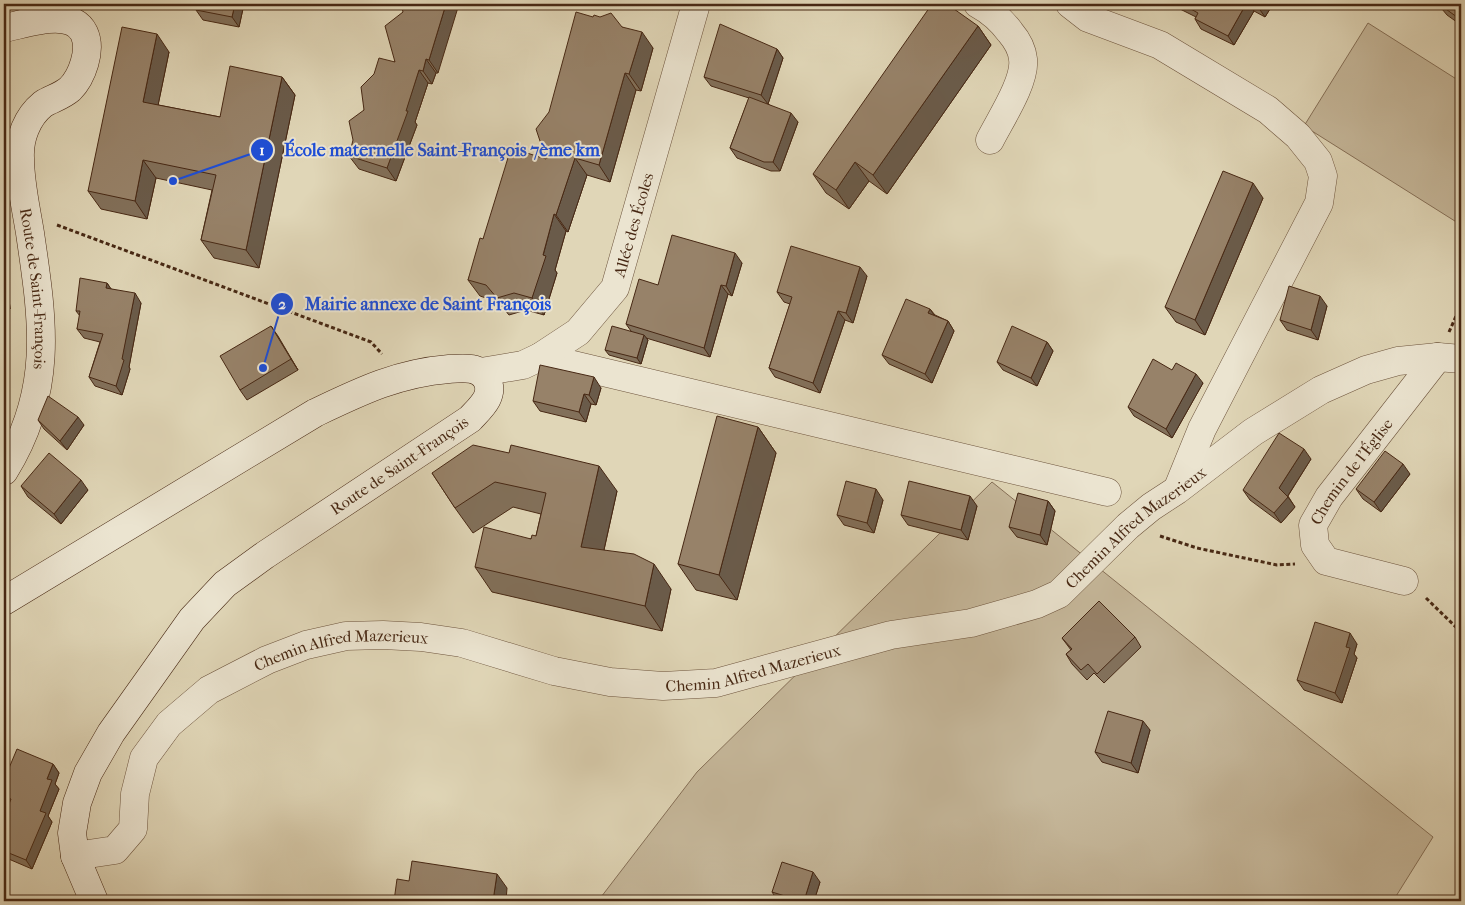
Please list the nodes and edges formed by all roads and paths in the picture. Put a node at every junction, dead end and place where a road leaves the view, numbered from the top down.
1 (696, 4) edge
2 (978, 4) edge
3 (1070, 4) edge
4 (4, 28) edge
5 (990, 140) dead end
6 (26, 212) junction
7 (540, 357) junction
8 (1450, 358) edge
9 (482, 372) junction
10 (399, 377) junction
11 (4, 471) edge
12 (1177, 490) junction
13 (1107, 492) dead end
14 (1128, 526) junction
15 (1326, 561) junction
16 (1404, 581) joint
17 (4, 601) edge
18 (1461, 632) edge
19 (75, 856) junction
20 (94, 901) edge

1 - 7 street, Allée des Écoles
2 - 5 street
3 - 12 street
4 - 6 street, Route de Saint-François
6 - 10 path
6 - 11 street, Route de Saint-François
7 - 9 street, Allée des Écoles
7 - 13 street
8 - 12 street, Chemin Alfred Mazerieux
8 - 15 street, Chemin de l'Église
9 - 10 street
9 - 19 street, Route de Saint-François
10 - 17 street
12 - 14 street, Chemin Alfred Mazerieux
14 - 15 path
14 - 19 street, Chemin Alfred Mazerieux
15 - 16 street
16 - 18 path
19 - 20 street

